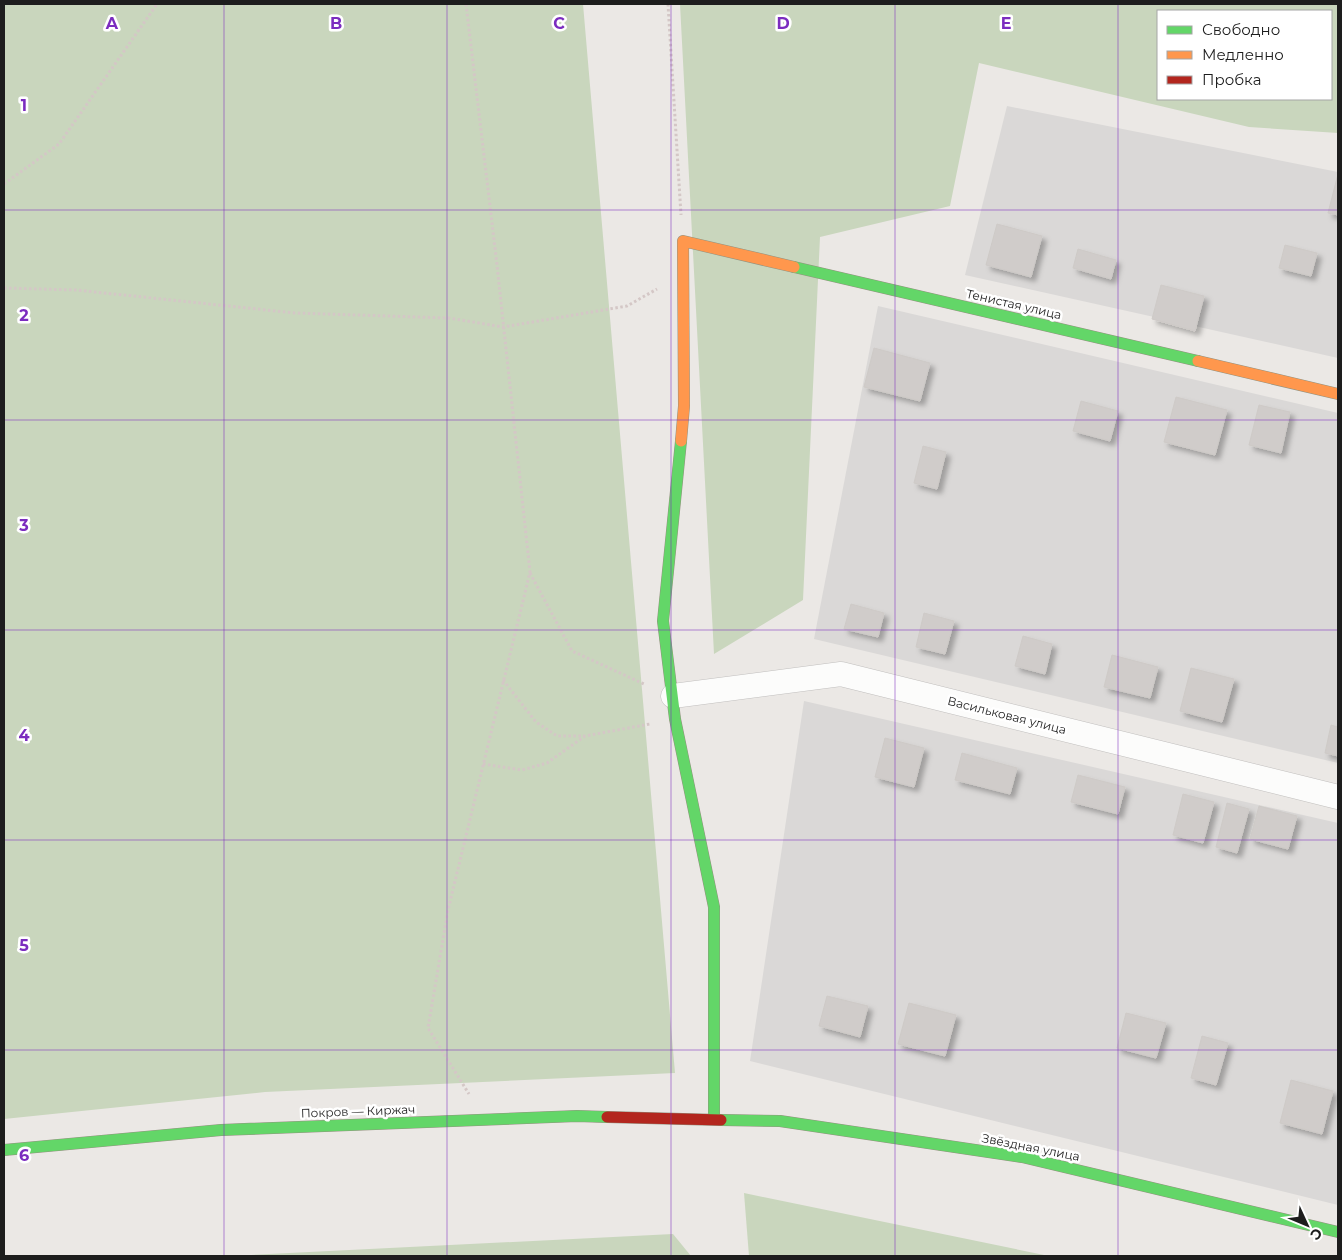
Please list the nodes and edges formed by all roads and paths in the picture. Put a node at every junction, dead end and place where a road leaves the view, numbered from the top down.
1 (157, 4) edge
2 (466, 4) edge
3 (668, 4) edge
4 (4, 184) edge
5 (683, 241) junction
6 (683, 274) junction
7 (4, 288) edge
8 (503, 327) junction
9 (1338, 394) edge
10 (530, 572) junction
11 (504, 680) junction
12 (673, 696) junction
13 (675, 719) junction
14 (585, 736) junction
15 (483, 764) junction
16 (1338, 797) edge
17 (714, 1119) junction
18 (485, 1120) junction
19 (4, 1150) edge
20 (1338, 1232) edge

1 - 4 path
2 - 8 path
3 - 5 path
5 - 6 street
5 - 9 street, Тенистая улица
6 - 8 path
6 - 12 street
7 - 8 path
8 - 10 path
10 - 11 path
10 - 12 path
11 - 14 path
11 - 15 path
12 - 13 street
12 - 16 street, Васильковая улица
13 - 14 path
13 - 17 street
14 - 15 path
15 - 18 path
17 - 18 street, Покров — Киржач
17 - 20 street, Звёздная улица
18 - 19 street, Покров — Киржач

